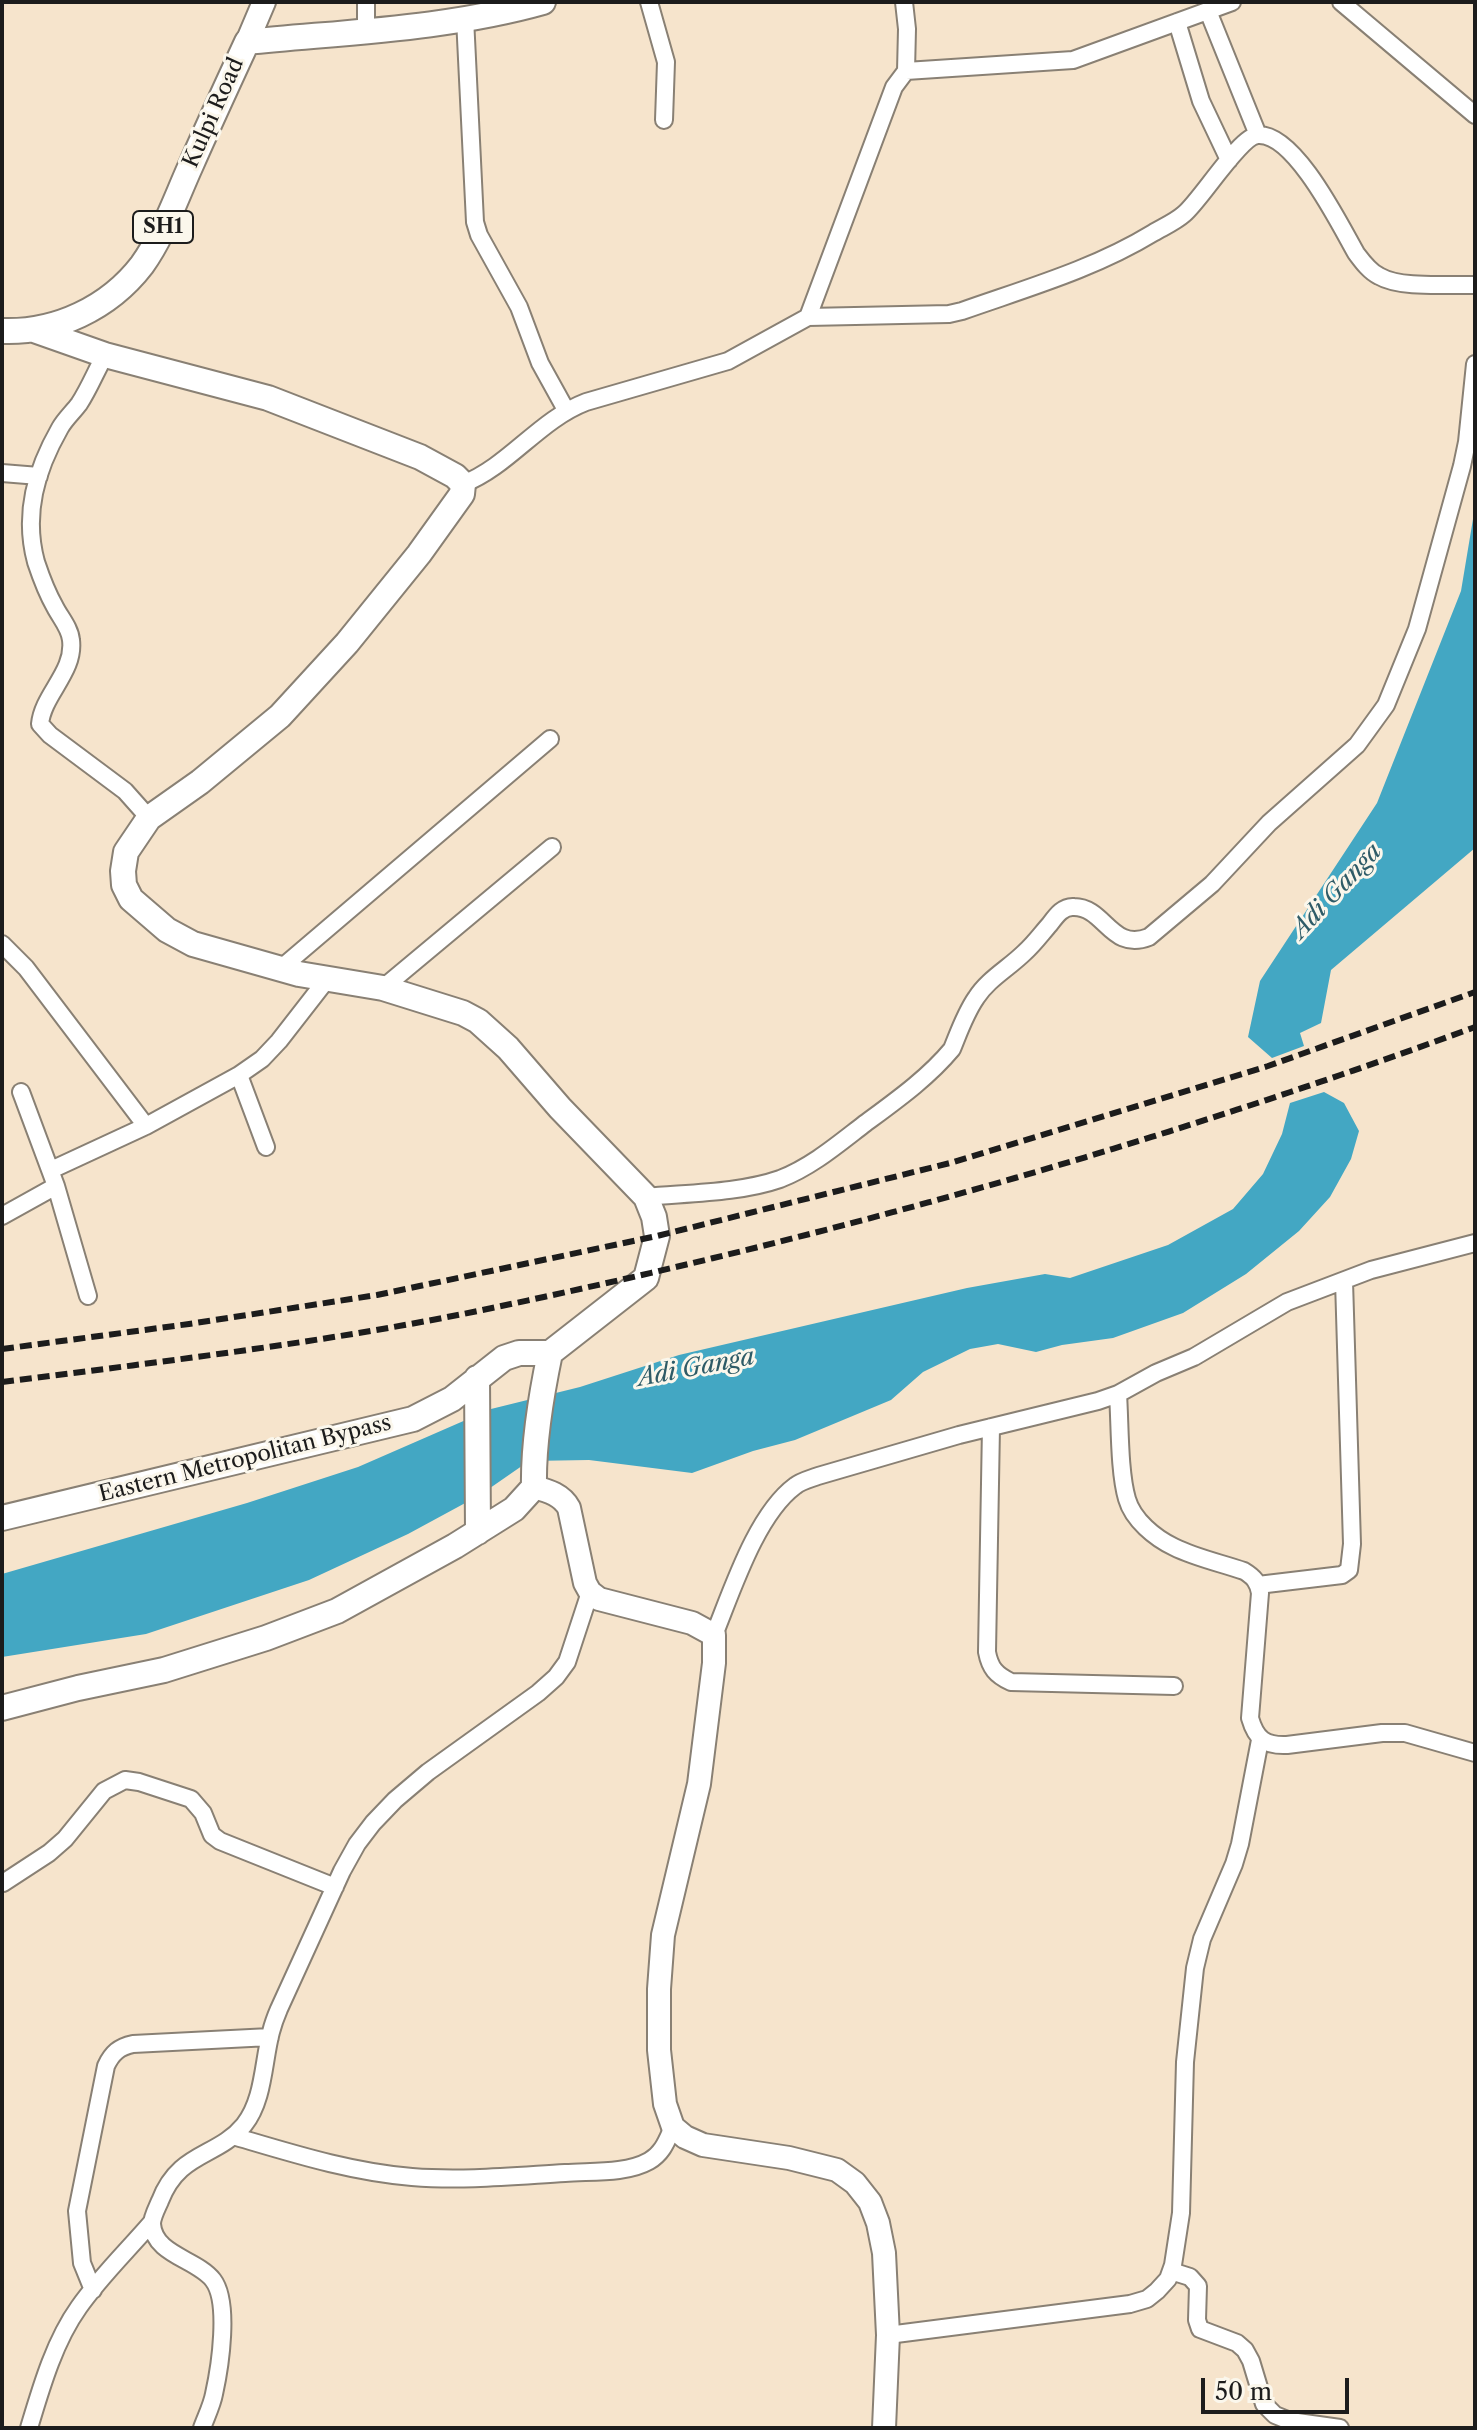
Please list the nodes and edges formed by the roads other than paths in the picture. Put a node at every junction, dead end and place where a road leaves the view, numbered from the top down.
1 (264, 2) edge
2 (366, 2) edge
3 (543, 2) edge
4 (649, 2) edge
5 (904, 2) edge
6 (1232, 2) edge
7 (1341, 2) edge
8 (498, 7) edge
9 (1208, 11) junction
10 (465, 18) junction
11 (1177, 22) junction
12 (366, 30) junction
13 (247, 42) junction
14 (906, 71) junction
15 (1475, 115) edge
16 (664, 120) dead end
17 (1258, 135) junction
18 (1229, 160) junction
19 (1475, 285) edge
20 (808, 317) junction
21 (34, 330) junction
22 (2, 331) edge
23 (105, 355) junction
24 (1475, 364) edge
25 (566, 410) junction
26 (2, 473) edge
27 (39, 476) junction
28 (463, 484) junction
29 (550, 739) dead end
30 (149, 818) junction
31 (552, 847) dead end
32 (2, 944) edge
33 (280, 969) junction
34 (328, 978) junction
35 (383, 988) junction
36 (239, 1075) junction
37 (21, 1092) dead end
38 (146, 1126) junction
39 (266, 1147) dead end
40 (54, 1178) junction
41 (646, 1197) junction
42 (2, 1216) edge
43 (1475, 1243) edge
44 (1344, 1281) junction
45 (88, 1296) dead end
46 (550, 1353) junction
47 (477, 1387) junction
48 (1118, 1394) junction
49 (991, 1427) junction
50 (534, 1478) junction
51 (2, 1518) edge
52 (478, 1532) junction
53 (1258, 1585) junction
54 (590, 1592) junction
55 (714, 1635) junction
56 (1174, 1686) dead end
57 (2, 1708) edge
58 (1260, 1740) junction
59 (1475, 1753) edge
60 (3, 1883) edge
61 (335, 1887) junction
62 (270, 2037) junction
63 (673, 2127) junction
64 (233, 2136) junction
65 (152, 2222) junction
66 (1171, 2271) junction
67 (93, 2290) junction
68 (888, 2335) junction
69 (29, 2428) edge
70 (202, 2428) edge
71 (884, 2428) edge
72 (1340, 2428) edge

1 - 13 main road
2 - 12 street
3 - 8 main road, Kulpi Road
4 - 16 street
5 - 14 street
6 - 9 street
7 - 15 street
8 - 10 main road, Kulpi Road
9 - 11 street
9 - 17 street
10 - 12 main road, Kulpi Road
10 - 25 street
11 - 14 street
11 - 18 street
12 - 13 main road, Kulpi Road
13 - 21 main road, Kulpi Road / SH1
14 - 20 street
17 - 18 street
17 - 19 street
18 - 20 street
20 - 25 street
21 - 22 main road, Kulpi Road / SH1
21 - 23 main road
23 - 27 street
23 - 28 main road
24 - 41 street
25 - 28 street
26 - 27 street
27 - 30 street
28 - 30 main road
29 - 33 street
30 - 33 main road
31 - 35 street
32 - 38 street
33 - 34 main road
34 - 35 main road
34 - 36 street
35 - 41 main road
36 - 38 street
36 - 39 street
37 - 40 street
38 - 40 street
40 - 42 street
40 - 45 street
41 - 46 main road
43 - 44 street
44 - 48 street
44 - 53 street
46 - 47 main road, Eastern Metropolitan Bypass
46 - 50 main road
47 - 51 main road, Eastern Metropolitan Bypass
47 - 52 main road
48 - 49 street
48 - 53 street
49 - 55 street
49 - 56 street
50 - 52 main road
50 - 54 main road
52 - 57 main road
53 - 58 street
54 - 55 main road
54 - 61 street
55 - 63 main road
58 - 59 street
58 - 66 street
60 - 61 street
61 - 62 street
62 - 64 street
62 - 67 street
63 - 64 street
63 - 68 main road
64 - 65 street
65 - 67 street
65 - 70 street
66 - 68 street
66 - 72 street
67 - 69 street
68 - 71 main road

